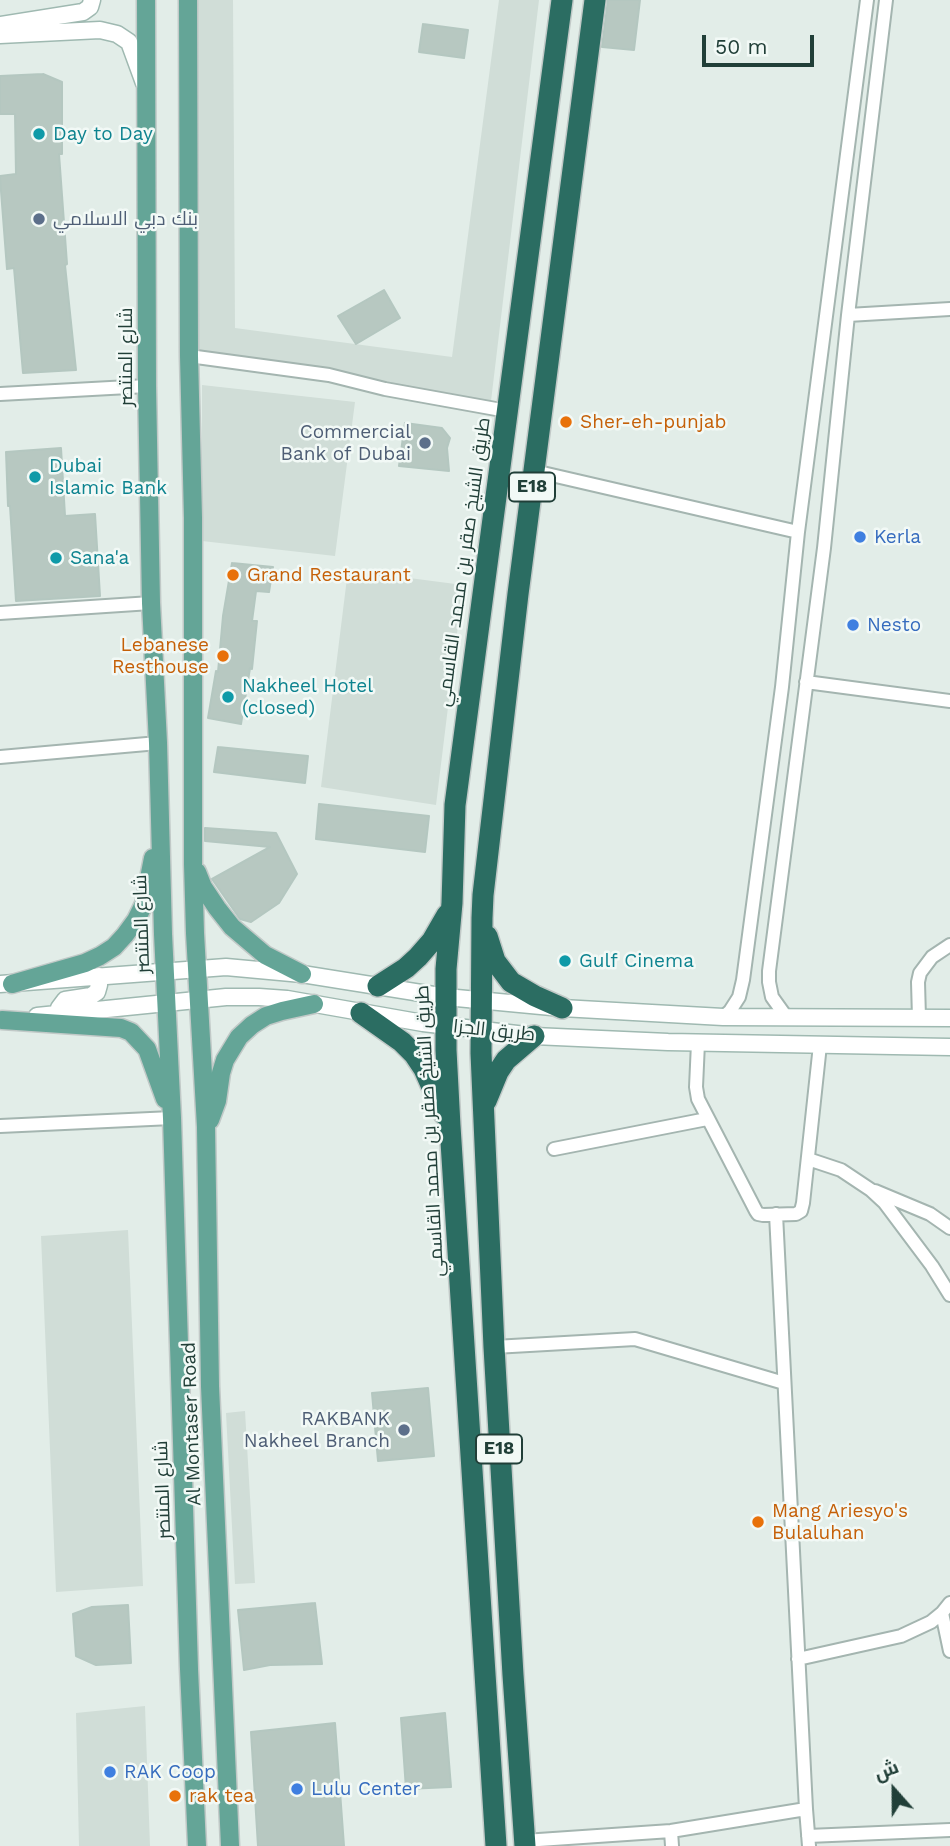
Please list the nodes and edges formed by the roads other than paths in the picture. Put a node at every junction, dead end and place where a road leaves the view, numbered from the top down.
1 (92, 0) edge
2 (146, 0) edge
3 (188, 0) edge
4 (562, 0) edge
5 (595, 0) edge
6 (867, 0) edge
7 (886, 0) edge
8 (0, 25) edge
9 (0, 35) edge
10 (146, 88) junction
11 (950, 309) edge
12 (848, 315) junction
13 (189, 355) junction
14 (146, 386) junction
15 (0, 394) edge
16 (507, 411) junction
17 (534, 471) junction
18 (798, 532) junction
19 (151, 603) junction
20 (0, 613) edge
21 (806, 682) junction
22 (950, 701) edge
23 (158, 743) junction
24 (0, 757) edge
25 (160, 816) junction
26 (193, 864) junction
27 (452, 903) junction
28 (482, 918) junction
29 (749, 939) junction
30 (773, 940) junction
31 (950, 945) edge
32 (198, 969) junction
33 (165, 972) junction
34 (302, 974) junction
35 (99, 976) junction
36 (6, 984) edge
37 (378, 986) junction
38 (446, 997) junction
39 (200, 1000) junction
40 (481, 1001) junction
41 (167, 1003) junction
42 (314, 1004) junction
43 (562, 1008) junction
44 (361, 1013) junction
45 (58, 1015) junction
46 (723, 1017) junction
47 (787, 1018) junction
48 (919, 1018) junction
49 (950, 1018) edge
50 (1, 1020) edge
51 (446, 1026) junction
52 (481, 1029) junction
53 (534, 1036) junction
54 (698, 1043) junction
55 (820, 1045) junction
56 (950, 1047) edge
57 (483, 1109) junction
58 (172, 1118) junction
59 (708, 1119) junction
60 (0, 1126) edge
61 (450, 1126) junction
62 (206, 1127) junction
63 (554, 1149) dead end
64 (808, 1159) junction
65 (871, 1189) junction
66 (775, 1214) junction
67 (950, 1228) edge
68 (950, 1295) edge
69 (494, 1347) junction
70 (784, 1383) junction
71 (946, 1608) edge
72 (950, 1651) edge
73 (798, 1659) junction
74 (806, 1809) junction
75 (950, 1830) edge
76 (671, 1831) junction
77 (809, 1841) edge
78 (525, 1844) edge
79 (197, 1846) edge
80 (230, 1846) edge
81 (496, 1846) edge
82 (672, 1846) edge

1 - 8 street
2 - 10 main road, شارع المنتصر
3 - 13 main road
4 - 16 highway, طريق الشيخ صقر بن محمد القاسمي / E18
5 - 17 highway, E18
6 - 18 street
7 - 12 street
9 - 10 street
10 - 14 main road, شارع المنتصر
11 - 12 street
12 - 21 street
13 - 16 street
13 - 26 main road
14 - 15 street
14 - 19 main road, شارع المنتصر
16 - 27 highway, طريق الشيخ صقر بن محمد القاسمي / E18
17 - 18 street
17 - 28 highway, E18
18 - 29 street
19 - 20 street
19 - 23 main road, شارع المنتصر
21 - 22 street
21 - 30 street
23 - 24 street
23 - 25 main road, شارع المنتصر
25 - 33 main road, شارع المنتصر
25 - 36 main road
26 - 32 main road
26 - 34 main road
27 - 37 highway
27 - 38 highway, طريق الشيخ صقر بن محمد القاسمي / E18
28 - 40 highway, E18
28 - 43 highway
29 - 30 street
29 - 46 street
30 - 47 street
31 - 48 street
32 - 33 street, طريق الجزا
32 - 34 street, طريق الجزا
32 - 39 main road
33 - 35 street, طريق الجزا
33 - 41 main road, شارع المنتصر
34 - 37 street, طريق الجزا
35 - 36 street, طريق الجزا
35 - 45 street
37 - 38 street, طريق الجزا
38 - 40 street, طريق الجزا
38 - 51 highway, طريق الشيخ صقر بن محمد القاسمي / E18
39 - 41 street, طريق الجزا
39 - 42 street, طريق الجزا
39 - 62 main road, Al Montaser Road
40 - 43 street, طريق الجزا
40 - 52 highway, E18
41 - 45 street, طريق الجزا
41 - 58 main road, شارع المنتصر
42 - 44 street, طريق الجزا
42 - 62 main road
43 - 46 street, طريق الجزا
44 - 51 street, طريق الجزا
44 - 61 highway
45 - 50 street, طريق الجزا
46 - 47 street, طريق الجزا
47 - 48 street, طريق الجزا
48 - 49 street, طريق الجزا
50 - 58 main road
51 - 52 street, طريق الجزا
51 - 61 highway, طريق الشيخ صقر بن محمد القاسمي / E18
52 - 53 street, طريق الجزا
52 - 57 highway, E18
53 - 54 street, طريق الجزا
53 - 57 highway
54 - 55 street, طريق الجزا
54 - 59 street
55 - 56 street, طريق الجزا
55 - 64 street
57 - 69 highway, E18
58 - 60 street
58 - 79 main road, شارع المنتصر
59 - 63 street
59 - 66 street
61 - 81 highway, طريق الشيخ صقر بن محمد القاسمي / E18
62 - 80 main road, Al Montaser Road
64 - 65 street
64 - 66 street
65 - 67 street
65 - 68 street
66 - 70 street
69 - 70 street
69 - 78 highway, E18
70 - 73 street
71 - 72 street
71 - 73 street
73 - 74 street
74 - 76 street
74 - 77 street
75 - 77 street
76 - 78 street
76 - 82 street

